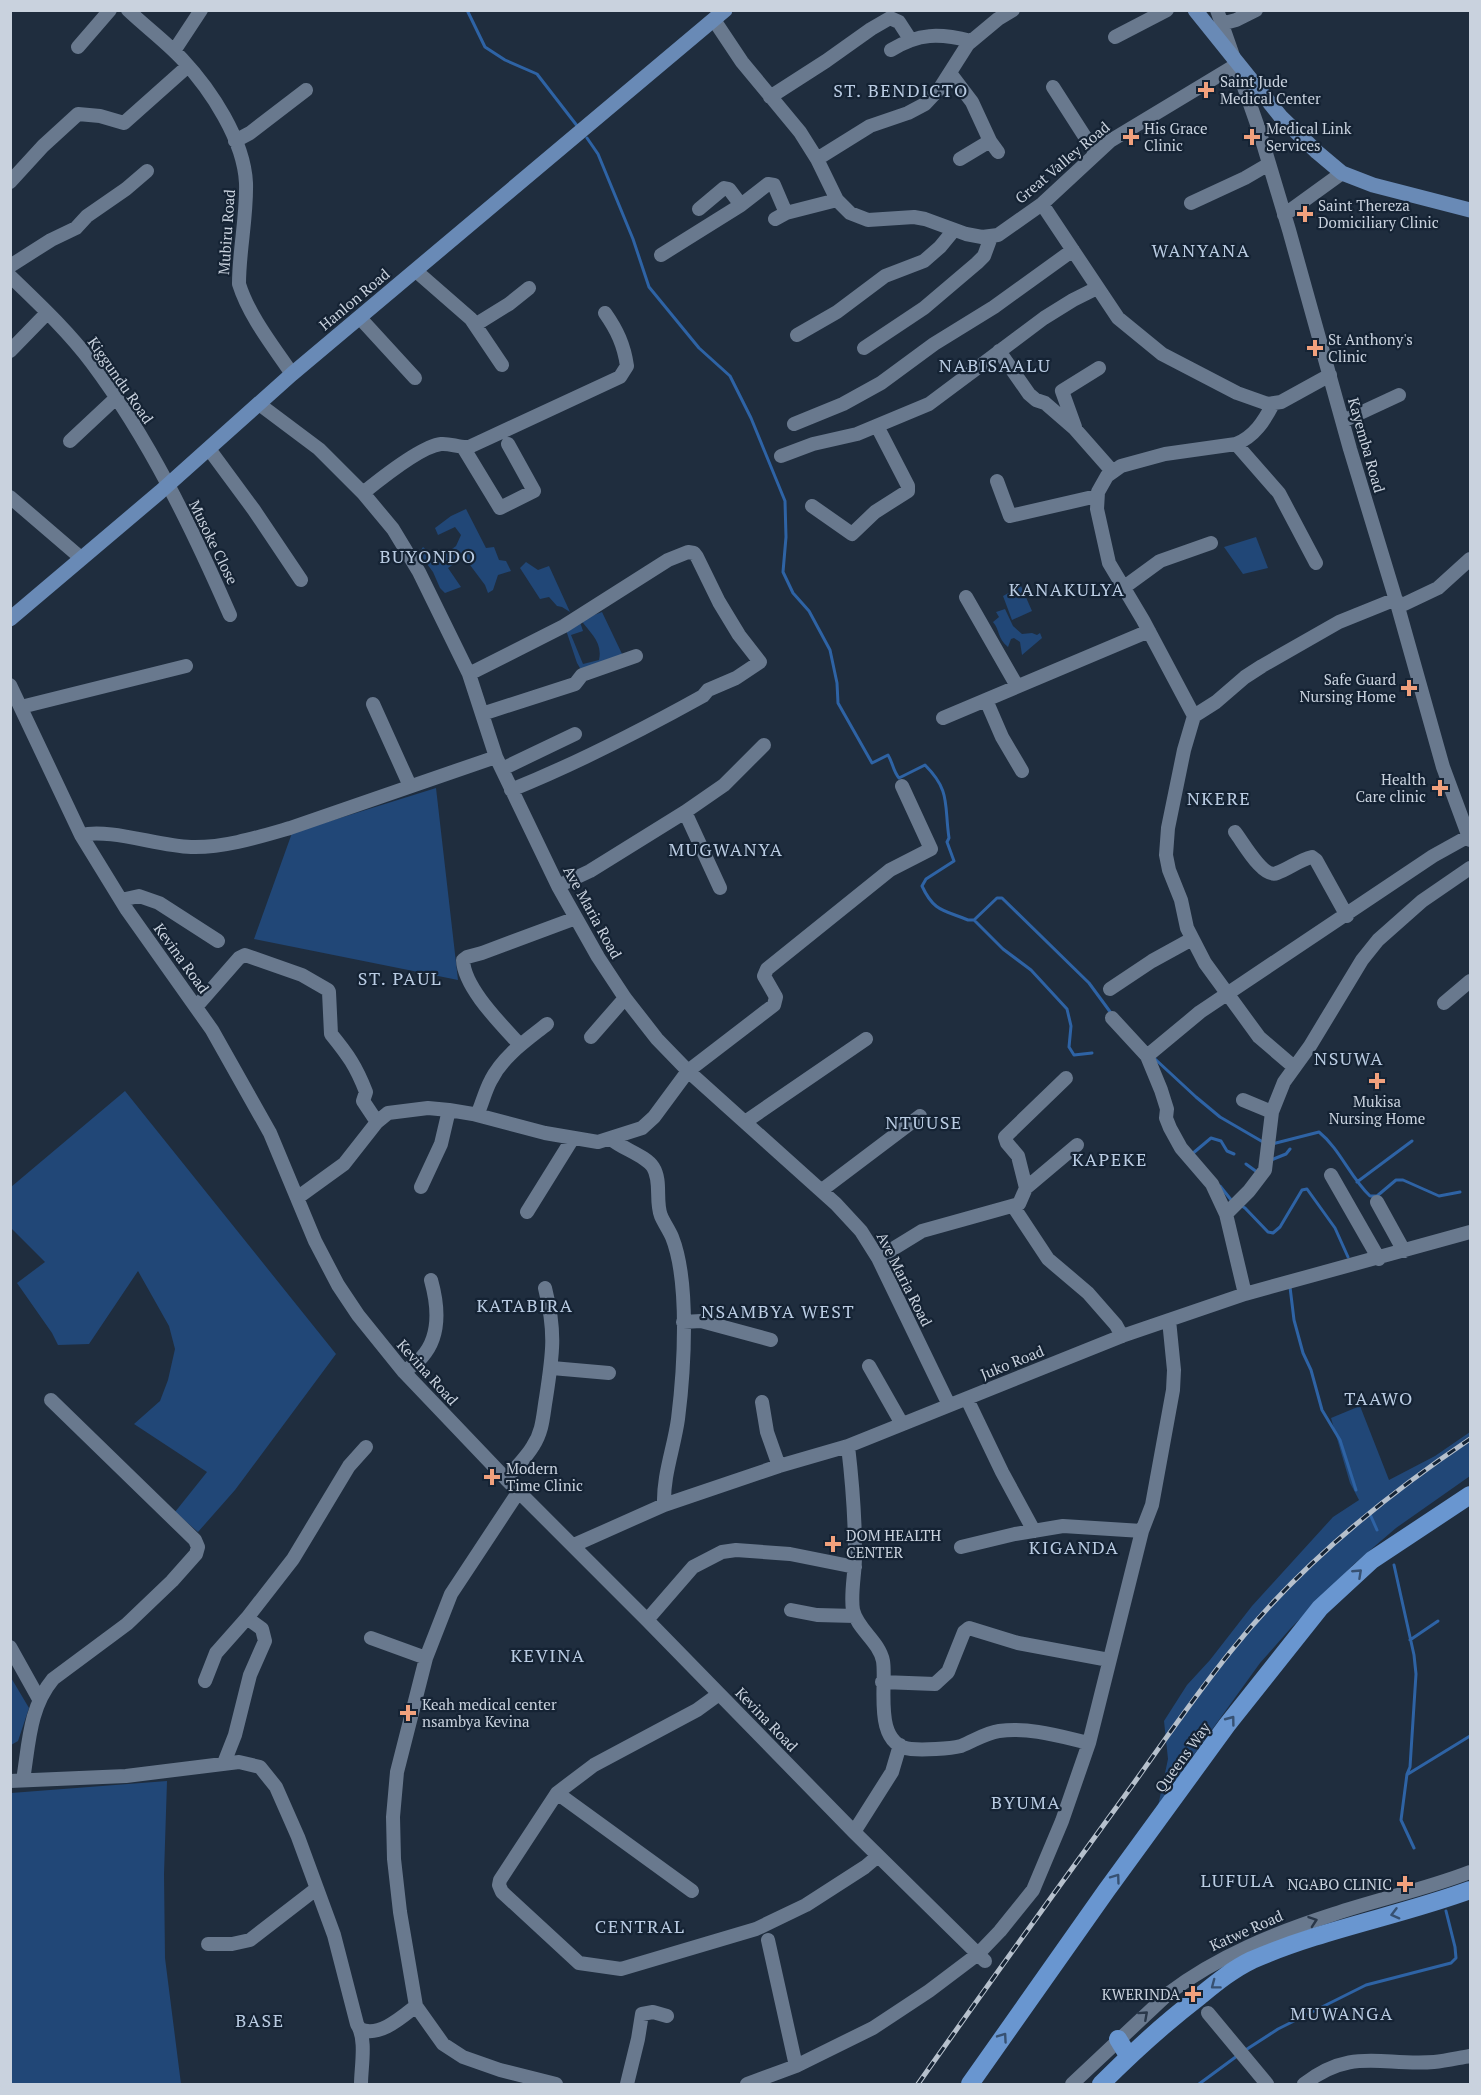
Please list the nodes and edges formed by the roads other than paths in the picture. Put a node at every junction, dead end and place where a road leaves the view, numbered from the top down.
1 (110, 10) edge
2 (128, 10) edge
3 (201, 10) edge
4 (1167, 10) edge
5 (1195, 10) edge
6 (1256, 10) edge
7 (1009, 11) edge
8 (719, 15) edge
9 (1219, 17) edge
10 (1115, 37) dead end
11 (910, 39) junction
12 (971, 41) junction
13 (78, 47) dead end
14 (891, 50) dead end
15 (174, 51) junction
16 (1235, 62) junction
17 (188, 66) junction
18 (950, 73) junction
19 (1053, 87) dead end
20 (306, 90) dead end
21 (771, 97) junction
22 (235, 141) junction
23 (1096, 154) junction
24 (817, 159) junction
25 (960, 159) dead end
26 (1269, 164) junction
27 (147, 171) dead end
28 (1342, 173) junction
29 (10, 182) edge
30 (837, 200) junction
31 (1042, 204) junction
32 (1191, 204) dead end
33 (741, 205) junction
34 (699, 209) dead end
35 (1470, 210) edge
36 (1284, 215) junction
37 (954, 230) junction
38 (991, 237) junction
39 (1073, 250) junction
40 (661, 255) dead end
41 (416, 271) junction
42 (11, 277) edge
43 (529, 288) dead end
44 (1097, 288) junction
45 (604, 313) dead end
46 (48, 314) junction
47 (360, 318) junction
48 (475, 325) junction
49 (797, 335) dead end
50 (864, 348) dead end
51 (10, 351) edge
52 (999, 351) junction
53 (502, 365) dead end
54 (1099, 368) dead end
55 (292, 374) junction
56 (1330, 375) junction
57 (415, 378) dead end
58 (1399, 395) dead end
59 (116, 398) junction
60 (259, 404) junction
61 (1273, 404) junction
62 (1343, 421) junction
63 (794, 424) dead end
64 (877, 426) junction
65 (1076, 429) junction
66 (70, 441) dead end
67 (508, 444) dead end
68 (1236, 444) junction
69 (463, 447) junction
70 (209, 449) junction
71 (781, 456) dead end
72 (1112, 471) junction
73 (997, 481) dead end
74 (168, 485) junction
75 (363, 493) junction
76 (1098, 496) junction
77 (10, 497) edge
78 (812, 506) dead end
79 (1211, 543) dead end
80 (81, 558) junction
81 (1470, 560) edge
82 (1316, 563) dead end
83 (301, 580) dead end
84 (1123, 588) junction
85 (966, 597) dead end
86 (1397, 603) junction
87 (230, 615) dead end
88 (10, 619) edge
89 (1149, 631) junction
90 (636, 656) dead end
91 (186, 666) dead end
92 (469, 674) junction
93 (10, 685) edge
94 (1017, 687) junction
95 (986, 700) junction
96 (373, 704) dead end
97 (21, 707) junction
98 (482, 714) junction
99 (1194, 716) junction
100 (943, 718) dead end
101 (576, 735) dead end
102 (764, 746) dead end
103 (499, 763) junction
104 (1022, 771) dead end
105 (410, 786) junction
106 (902, 786) dead end
107 (511, 790) junction
108 (685, 812) junction
109 (1235, 832) dead end
110 (81, 835) junction
111 (1470, 838) edge
112 (1470, 868) edge
113 (558, 886) junction
114 (720, 888) dead end
115 (121, 900) junction
116 (1347, 916) junction
117 (576, 918) junction
118 (1192, 939) junction
119 (218, 941) dead end
120 (1470, 981) edge
121 (1110, 990) dead end
122 (1227, 995) junction
123 (625, 998) junction
124 (1444, 1003) dead end
125 (196, 1007) junction
126 (1112, 1018) dead end
127 (547, 1024) dead end
128 (591, 1037) dead end
129 (866, 1039) dead end
130 (520, 1045) junction
131 (1147, 1056) junction
132 (1294, 1067) junction
133 (688, 1071) junction
134 (1066, 1078) dead end
135 (1243, 1100) dead end
136 (449, 1110) junction
137 (1272, 1112) junction
138 (477, 1115) junction
139 (920, 1116) dead end
140 (377, 1122) junction
141 (745, 1122) junction
142 (573, 1138) junction
143 (611, 1139) junction
144 (1077, 1145) dead end
145 (1331, 1175) dead end
146 (421, 1187) dead end
147 (1026, 1188) junction
148 (822, 1190) junction
149 (297, 1198) junction
150 (1377, 1202) dead end
151 (1013, 1206) junction
152 (527, 1212) dead end
153 (1226, 1214) junction
154 (1470, 1232) edge
155 (1404, 1251) junction
156 (878, 1258) junction
157 (1379, 1258) junction
158 (431, 1281) dead end
159 (545, 1288) dead end
160 (1245, 1294) junction
161 (1169, 1320) junction
162 (683, 1322) junction
163 (1122, 1336) junction
164 (771, 1340) dead end
165 (869, 1366) dead end
166 (552, 1368) junction
167 (404, 1372) junction
168 (609, 1373) dead end
169 (966, 1399) junction
170 (51, 1400) dead end
171 (762, 1402) dead end
172 (949, 1405) junction
173 (903, 1424) junction
174 (848, 1446) junction
175 (366, 1447) dead end
176 (778, 1466) junction
177 (506, 1479) junction
178 (519, 1491) junction
179 (1470, 1495) edge
180 (664, 1505) junction
181 (1034, 1531) junction
182 (1142, 1531) junction
183 (574, 1545) junction
184 (961, 1547) dead end
185 (855, 1567) junction
186 (790, 1610) dead end
187 (855, 1616) junction
188 (248, 1618) junction
189 (647, 1620) junction
190 (371, 1638) dead end
191 (10, 1647) edge
192 (426, 1658) junction
193 (1109, 1660) junction
194 (205, 1681) dead end
195 (882, 1682) junction
196 (719, 1694) junction
197 (39, 1699) junction
198 (1089, 1743) junction
199 (900, 1745) junction
200 (224, 1763) junction
201 (17, 1781) edge
202 (557, 1793) junction
203 (854, 1832) junction
204 (878, 1856) junction
205 (1470, 1872) edge
206 (316, 1889) junction
207 (1470, 1890) edge
208 (693, 1891) dead end
209 (1422, 1897) junction
210 (768, 1940) dead end
211 (208, 1944) dead end
212 (981, 1958) junction
213 (416, 2006) junction
214 (1208, 2013) dead end
215 (667, 2016) dead end
216 (360, 2029) junction
217 (1118, 2039) junction
218 (1470, 2056) edge
219 (1129, 2057) junction
220 (796, 2066) junction
221 (1104, 2083) edge
222 (361, 2085) edge
223 (556, 2085) edge
224 (627, 2085) edge
225 (747, 2085) edge
226 (970, 2085) edge
227 (1072, 2085) edge
228 (1267, 2085) edge
229 (1304, 2085) edge

1 - 13 street
2 - 15 street, Mubiru Road
3 - 15 street
4 - 10 street
5 - 16 main road
6 - 9 street
7 - 12 street
8 - 21 street
8 - 41 main road, Hanlon Road
9 - 16 street, Kayemba Road
11 - 12 street
11 - 14 street
11 - 21 street
12 - 18 street
15 - 17 street, Mubiru Road
16 - 23 street, Great Valley Road
16 - 26 street, Kayemba Road
16 - 28 main road
17 - 22 street, Mubiru Road
17 - 29 street
18 - 24 street
18 - 25 street
19 - 23 street
20 - 22 street
21 - 24 street
22 - 55 street, Mubiru Road
23 - 31 street, Great Valley Road
24 - 30 street
26 - 32 street
26 - 36 street, Kayemba Road
27 - 42 street
28 - 35 main road
28 - 36 street
30 - 33 street
30 - 37 street
31 - 38 street, Great Valley Road
31 - 39 street
33 - 34 street
33 - 40 street
36 - 56 street, Kayemba Road
37 - 38 street
37 - 49 street
38 - 50 street
39 - 44 street
39 - 63 street
41 - 47 main road, Hanlon Road
41 - 48 street
42 - 46 street, Kiggundu Road
43 - 48 street
44 - 52 street
44 - 61 street
45 - 69 street
46 - 51 street
46 - 59 street, Kiggundu Road
47 - 55 main road, Hanlon Road
47 - 57 street
48 - 53 street
52 - 64 street
52 - 65 street
54 - 65 street
55 - 60 main road, Hanlon Road
56 - 61 street
56 - 62 street, Kayemba Road
58 - 62 street
59 - 66 street
59 - 74 street, Kiggundu Road
60 - 70 main road, Hanlon Road
60 - 75 street, Ave Maria Road
61 - 68 street
62 - 86 street, Kayemba Road
64 - 71 street
64 - 78 street
65 - 72 street
67 - 69 street
68 - 72 street
68 - 82 street
69 - 75 street
70 - 74 main road, Hanlon Road
70 - 83 street
72 - 76 street
73 - 76 street
74 - 80 main road, Hanlon Road
74 - 87 street, Musoke Close
75 - 92 street, Ave Maria Road
76 - 84 street
77 - 80 street
79 - 84 street
80 - 88 main road, Hanlon Road
81 - 86 street
84 - 89 street
85 - 94 street
86 - 99 street
86 - 111 street, Kayemba Road
89 - 94 street
89 - 99 street
90 - 98 street
91 - 97 street
92 - 98 street, Ave Maria Road
92 - 107 street
93 - 97 street, Kevina Road
94 - 95 street
95 - 100 street
95 - 104 street
96 - 105 street
97 - 110 street, Kevina Road
98 - 103 street, Ave Maria Road
99 - 118 street
101 - 103 street
102 - 108 street
103 - 105 street
103 - 107 street, Ave Maria Road
105 - 110 street
106 - 133 street
107 - 113 street, Ave Maria Road
108 - 113 street
108 - 114 street
109 - 116 street
110 - 115 street, Kevina Road
111 - 116 street
112 - 132 street
113 - 117 street, Ave Maria Road
115 - 119 street
115 - 125 street, Kevina Road
116 - 122 street
117 - 123 street, Ave Maria Road
117 - 130 street
118 - 121 street
118 - 122 street
120 - 124 street
122 - 131 street
122 - 132 street
123 - 128 street
123 - 133 street, Ave Maria Road
125 - 140 street
125 - 149 street, Kevina Road
126 - 131 street
127 - 130 street
129 - 141 street
130 - 138 street
131 - 153 street
132 - 137 street
133 - 141 street, Ave Maria Road
133 - 143 street
134 - 147 street
135 - 137 street
136 - 138 street
136 - 140 street
136 - 146 street
137 - 153 street
138 - 142 street
139 - 148 street
140 - 149 street
141 - 148 street, Ave Maria Road
142 - 143 street
142 - 152 street
143 - 162 street
144 - 147 street
145 - 157 street
147 - 151 street
148 - 156 street, Ave Maria Road
149 - 167 street, Kevina Road
150 - 155 street
151 - 156 street
151 - 163 street
153 - 160 street
154 - 155 street, Juko Road
155 - 157 street, Juko Road
156 - 172 street, Ave Maria Road
157 - 160 street, Juko Road
158 - 167 street
159 - 166 street
160 - 161 street, Juko Road
161 - 163 street, Juko Road
161 - 182 street
162 - 164 street
162 - 180 street
163 - 169 street, Juko Road
165 - 173 street
166 - 168 street
166 - 177 street
167 - 177 street, Kevina Road
169 - 172 street, Juko Road
169 - 181 street
170 - 197 street
171 - 176 street
172 - 173 street, Juko Road
173 - 174 street, Juko Road
174 - 176 street, Juko Road
174 - 185 street
175 - 188 street
176 - 180 street, Juko Road
177 - 178 street, Kevina Road
178 - 183 street, Kevina Road
178 - 192 street
226 -> 179 highway, Queens Way
180 - 183 street, Juko Road
181 - 182 street
181 - 184 street
182 - 193 street
183 - 189 street, Kevina Road
185 - 187 street
185 - 189 street
186 - 187 street
187 - 195 street
188 - 194 street
188 - 200 street
189 - 196 street, Kevina Road
190 - 192 street
191 - 197 street
192 - 213 street
193 - 195 street
193 - 198 street
195 - 199 street
196 - 202 street
196 - 203 street, Kevina Road
197 - 201 street
198 - 199 street
198 - 212 street
199 - 203 street
200 - 201 street
200 - 206 street
202 - 204 street
202 - 208 street
203 - 204 street, Kevina Road
204 - 212 street, Kevina Road
205 - 209 street, Katwe Road
206 - 211 street
206 - 216 street
207 - 209 highway, Katwe Road
217 -> 209 street, Katwe Road
209 -> 219 highway, Katwe Road
210 - 220 street
212 - 220 street
213 - 216 street
213 - 223 street
214 - 228 street
215 - 224 street
216 - 222 street
217 - 219 highway
217 - 227 street, Katwe Road
218 - 229 street
219 - 221 highway, Katwe Road
220 - 225 street

